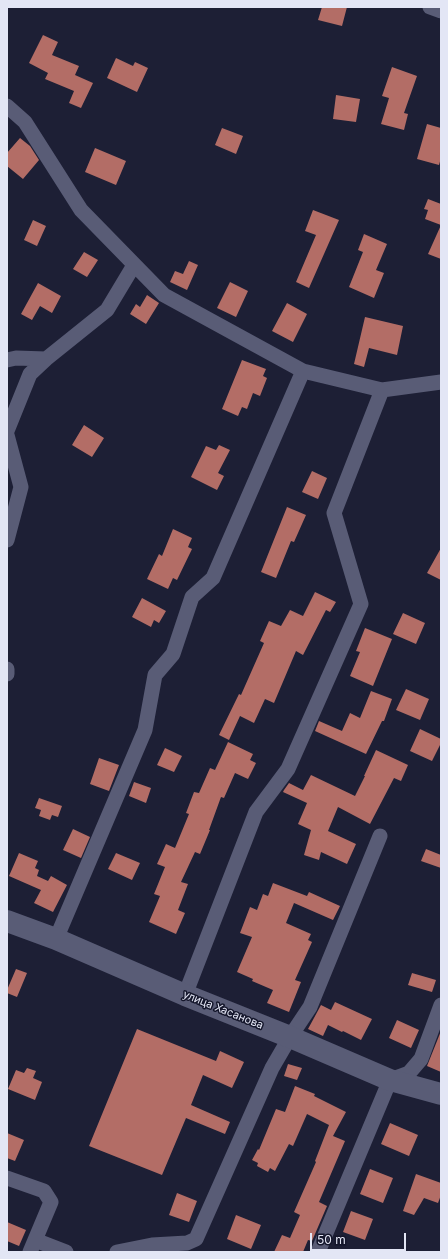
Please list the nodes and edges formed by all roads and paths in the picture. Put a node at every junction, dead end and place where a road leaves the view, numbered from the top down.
1 (430, 7) edge
2 (441, 11) edge
3 (7, 106) edge
4 (134, 265) junction
5 (46, 359) junction
6 (7, 360) edge
7 (303, 371) junction
8 (441, 382) edge
9 (382, 390) junction
10 (10, 409) edge
11 (7, 431) edge
12 (7, 435) edge
13 (7, 540) edge
14 (7, 669) edge
15 (7, 674) edge
16 (380, 836) dead end
17 (7, 921) edge
18 (56, 939) junction
19 (185, 995) junction
20 (441, 1006) edge
21 (290, 1037) junction
22 (390, 1080) junction
23 (441, 1094) edge
24 (7, 1178) edge
25 (33, 1246) edge
26 (66, 1252) edge
27 (117, 1252) edge
28 (318, 1252) edge

1 - 2 street
3 - 4 street
4 - 5 street
4 - 7 street
5 - 6 street
5 - 10 street
7 - 9 street
7 - 18 street
8 - 9 street
9 - 19 street
10 - 11 street
12 - 13 street
14 - 15 street
16 - 21 street
17 - 18 street, улица Хасанова
18 - 19 street, улица Хасанова
19 - 21 street, улица Хасанова
20 - 22 street
21 - 22 street, улица Хасанова
21 - 27 street
22 - 23 street, улица Хасанова
22 - 28 street
24 - 25 street
25 - 26 street

